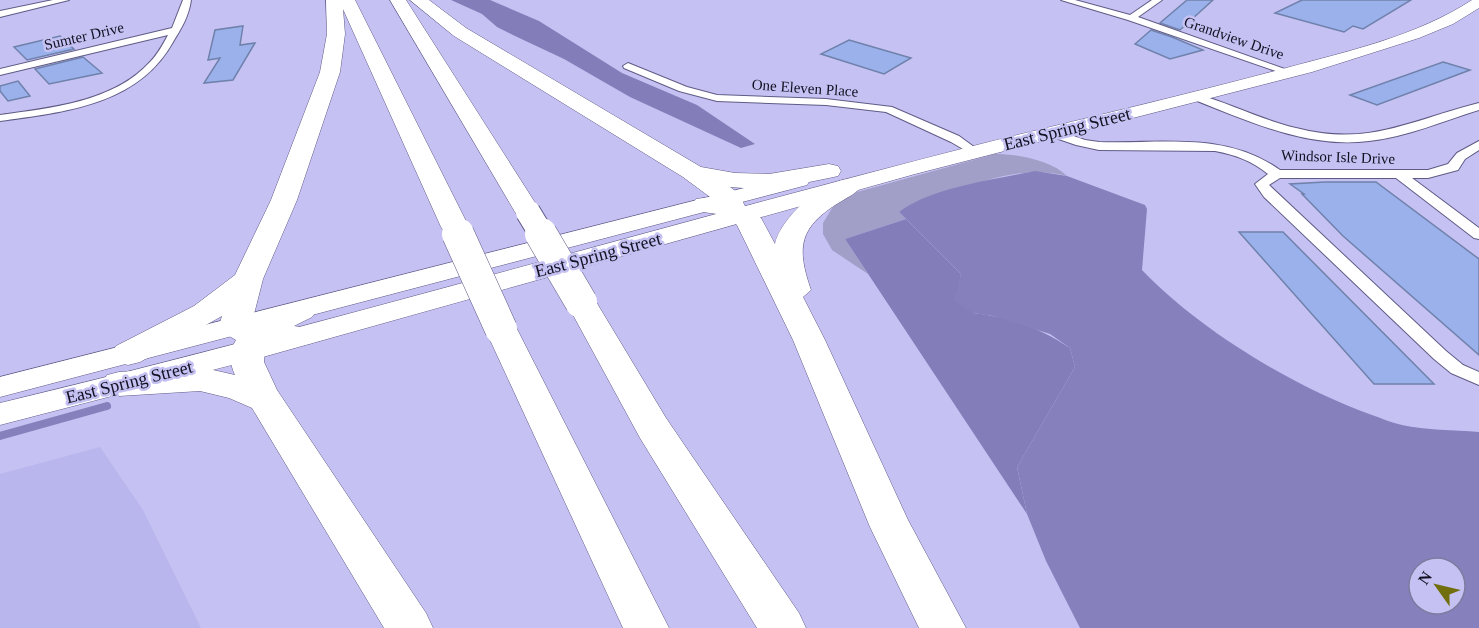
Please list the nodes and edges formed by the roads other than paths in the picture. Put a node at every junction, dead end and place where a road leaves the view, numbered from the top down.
1 (65, 0) edge
2 (187, 0) edge
3 (334, 0) edge
4 (347, 0) edge
5 (398, 0) edge
6 (418, 0) edge
7 (1065, 0) edge
8 (1158, 0) edge
9 (1479, 2) edge
10 (0, 14) edge
11 (1131, 18) junction
12 (176, 30) junction
13 (628, 66) dead end
14 (0, 72) edge
15 (1291, 73) junction
16 (1196, 97) junction
17 (1479, 106) edge
18 (0, 118) edge
19 (1051, 132) junction
20 (955, 140) junction
21 (1479, 146) edge
22 (975, 152) junction
23 (692, 172) junction
24 (1277, 174) junction
25 (1400, 175) junction
26 (840, 178) junction
27 (723, 211) junction
28 (1479, 235) edge
29 (248, 279) junction
30 (301, 322) joint
31 (247, 338) junction
32 (809, 340) junction
33 (123, 369) junction
34 (1479, 380) edge
35 (0, 387) edge
36 (265, 399) junction
37 (0, 414) edge
38 (410, 628) edge
39 (645, 628) edge
40 (783, 628) edge
41 (943, 628) edge

1 - 10 street
2 - 12 street
3 - 29 highway
4 - 39 highway, bridge
5 - 40 highway, bridge
6 - 23 highway
7 - 11 street, Grandview Drive
8 - 11 street
9 - 15 main road, East Spring Street
11 - 15 street, Grandview Drive
12 - 14 street, Sumter Drive
12 - 18 street
13 - 20 street, One Eleven Place
15 - 16 main road, East Spring Street
16 - 17 street
16 - 19 main road, East Spring Street
16 - 20 main road, East Spring Street
19 - 22 main road, East Spring Street
19 - 24 street, Windsor Isle Drive
20 - 22 street, One Eleven Place
20 - 26 main road, East Spring Street
21 - 25 street, Windsor Isle Drive
22 - 26 main road, East Spring Street
23 - 26 highway
23 - 27 highway
24 - 25 street, Windsor Isle Drive
24 - 34 street
25 - 28 street
26 - 27 main road, East Spring Street
26 - 32 highway
27 - 30 main road, East Spring Street
27 - 32 highway
29 - 31 highway
29 - 33 highway
30 - 31 highway
31 - 33 main road, East Spring Street
31 - 36 highway
32 - 41 highway
33 - 35 main road, East Spring Street
33 - 36 highway
33 - 37 main road, East Spring Street
36 - 38 highway

